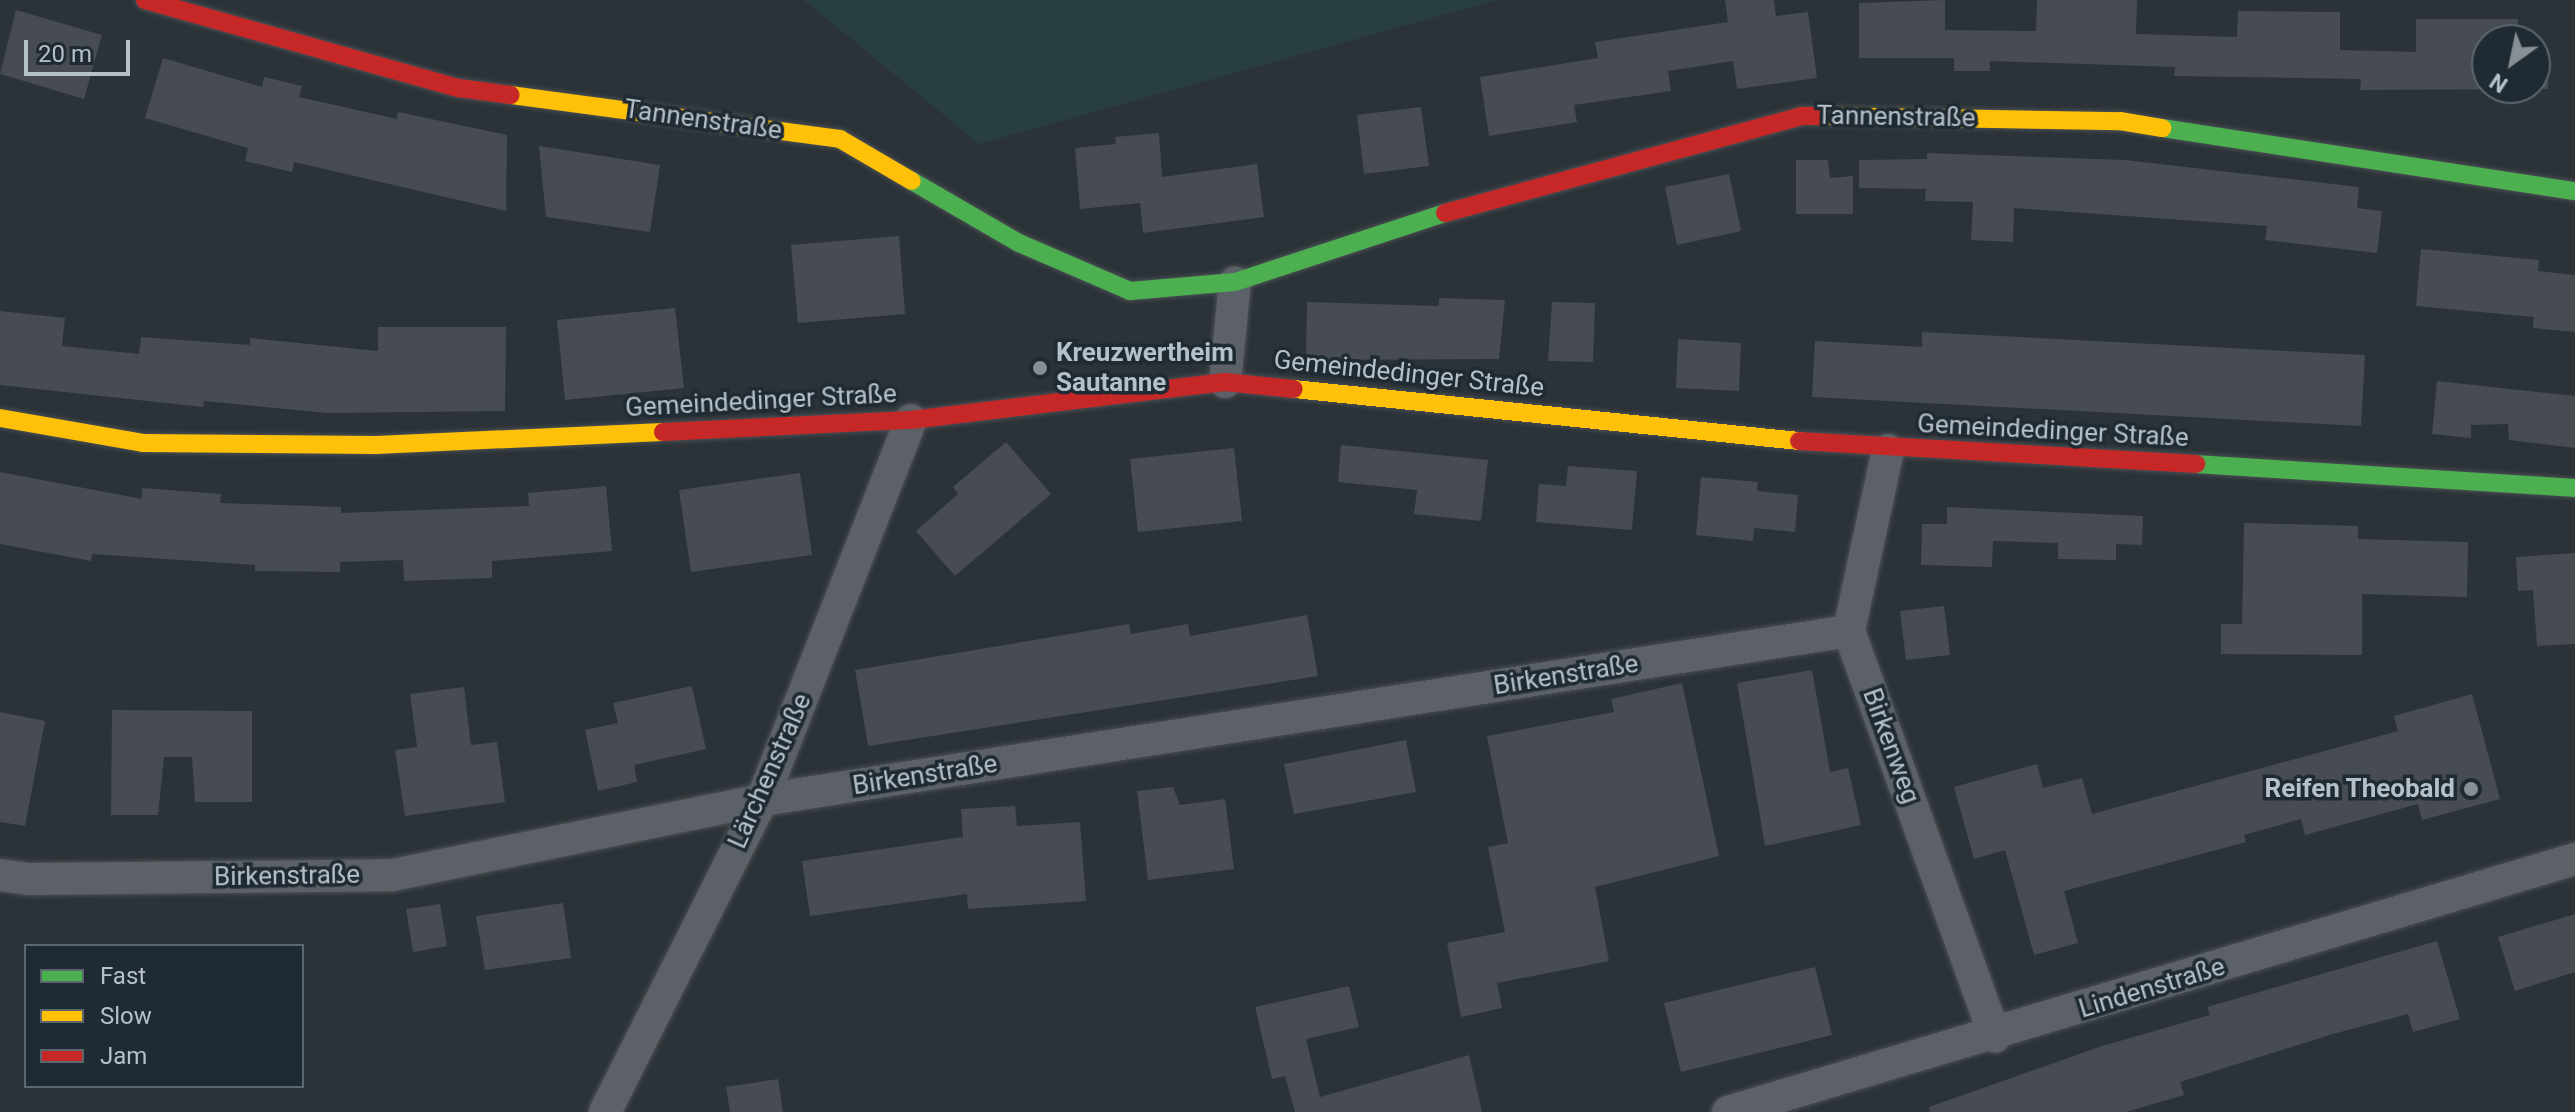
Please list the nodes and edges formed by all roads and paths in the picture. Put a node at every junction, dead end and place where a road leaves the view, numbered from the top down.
1 (145, 0) edge
2 (2575, 191) edge
3 (1235, 282) junction
4 (1225, 382) junction
5 (0, 418) edge
6 (911, 420) junction
7 (1888, 450) junction
8 (2575, 488) edge
9 (1849, 631) junction
10 (762, 800) junction
11 (2575, 859) edge
12 (0, 875) edge
13 (1995, 1036) junction
14 (605, 1112) edge
15 (1728, 1112) edge

1 - 3 street, Tannenstraße
2 - 3 street, Tannenstraße
3 - 4 street
4 - 6 street, Gemeindedinger Straße
4 - 7 street, Gemeindedinger Straße
5 - 6 street, Gemeindedinger Straße
6 - 10 street, Lärchenstraße
7 - 8 street, Gemeindedinger Straße
7 - 9 street
9 - 10 street, Birkenstraße
9 - 13 street, Birkenweg
10 - 12 street, Birkenstraße
10 - 14 street, Lärchenstraße
11 - 13 street, Lindenstraße
13 - 15 street, Lindenstraße

